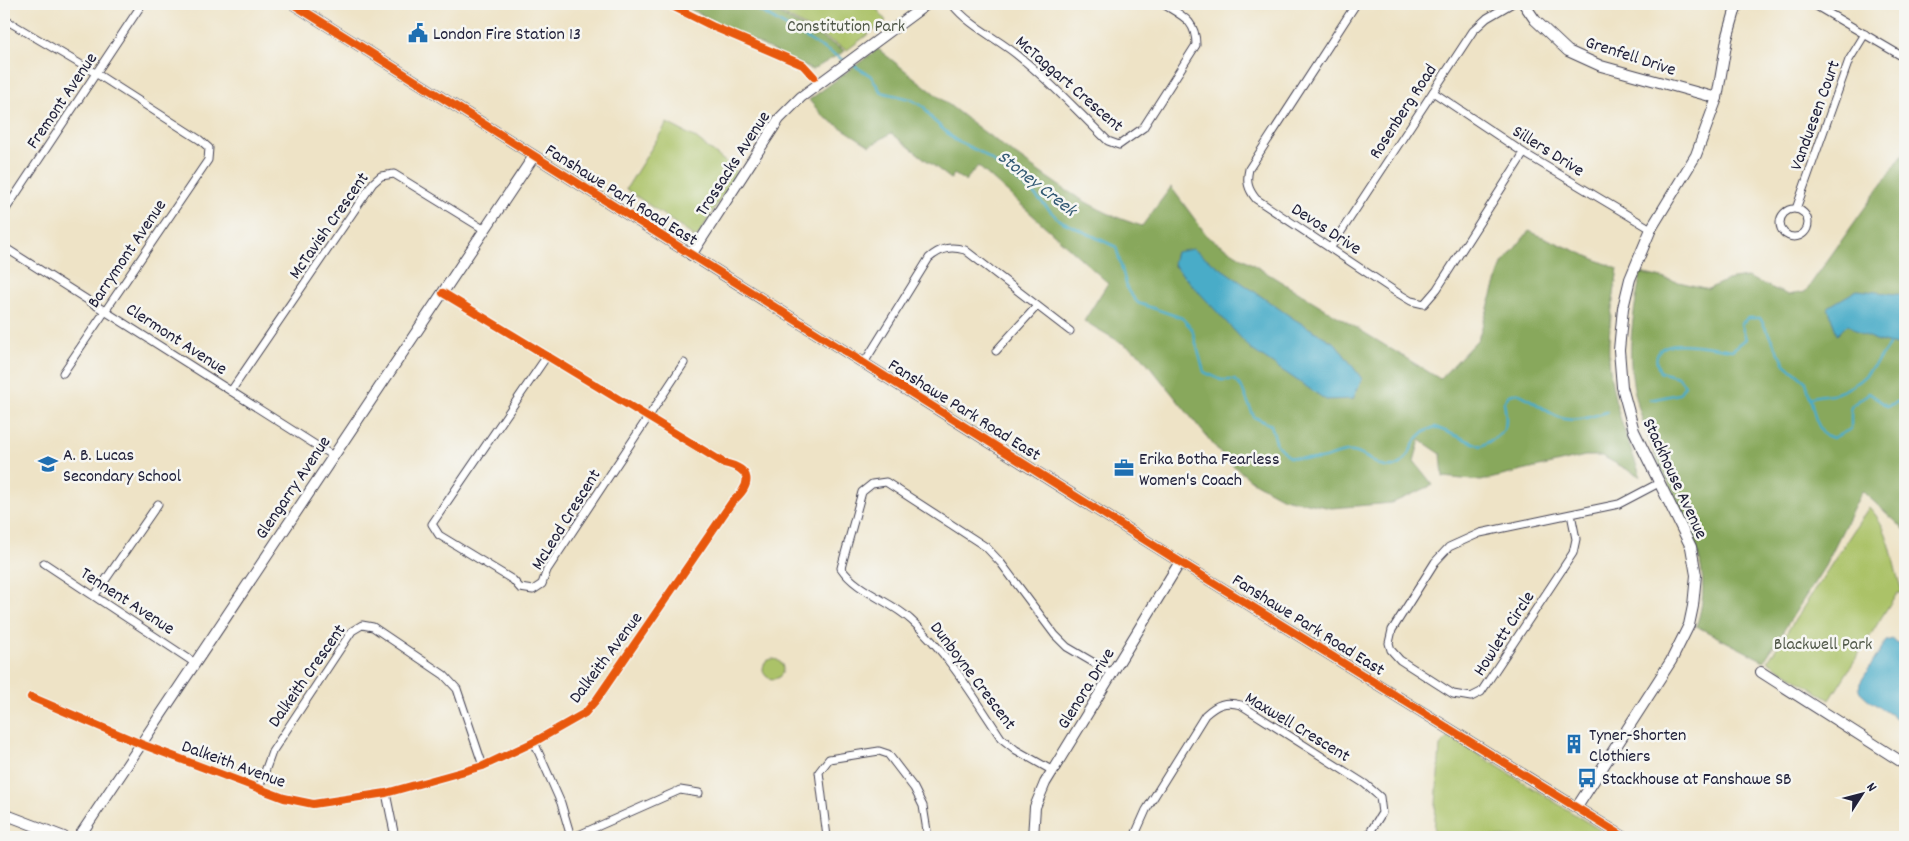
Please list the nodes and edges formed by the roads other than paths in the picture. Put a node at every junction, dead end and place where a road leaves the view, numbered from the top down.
1 (142, 4) edge
2 (293, 4) edge
3 (927, 4) edge
4 (952, 4) edge
5 (1163, 4) edge
6 (1356, 4) edge
7 (1511, 4) edge
8 (1524, 4) edge
9 (1737, 4) edge
10 (1813, 4) edge
11 (4, 19) edge
12 (1865, 34) junction
13 (1905, 58) edge
14 (97, 74) junction
15 (1433, 92) junction
16 (1717, 98) junction
17 (1524, 153) junction
18 (534, 156) junction
19 (1796, 209) junction
20 (4, 212) edge
21 (1651, 229) junction
22 (485, 230) junction
23 (4, 247) edge
24 (1332, 247) junction
25 (691, 255) junction
26 (443, 293) junction
27 (1037, 306) junction
28 (105, 310) junction
29 (1070, 331) dead end
30 (996, 351) dead end
31 (547, 356) junction
32 (684, 363) dead end
33 (864, 363) junction
34 (63, 373) dead end
35 (231, 391) junction
36 (649, 417) junction
37 (333, 456) junction
38 (1659, 483) junction
39 (158, 504) dead end
40 (1570, 514) junction
41 (1180, 562) junction
42 (44, 563) dead end
43 (95, 595) junction
44 (195, 663) junction
45 (1762, 672) dead end
46 (1113, 674) junction
47 (31, 697) dead end
48 (534, 742) junction
49 (141, 744) junction
50 (1905, 764) edge
51 (483, 766) junction
52 (1053, 771) junction
53 (259, 788) junction
54 (386, 793) junction
55 (700, 793) dead end
56 (1576, 808) junction
57 (4, 814) edge
58 (64, 837) edge
59 (79, 837) edge
60 (395, 837) edge
61 (572, 837) edge
62 (827, 837) edge
63 (928, 837) edge
64 (1033, 837) edge
65 (1134, 837) edge
66 (1368, 837) edge
67 (1624, 837) edge

1 - 14 street, Fremont Avenue
2 - 18 street, Fanshawe Park Road East
3 - 25 street, Trossacks Avenue
4 - 5 street, McTaggart Crescent
6 - 24 street, Devos Drive
7 - 15 street, Rosenberg Road
8 - 16 street, Grenfell Drive
9 - 16 street, Stackhouse Avenue
10 - 12 street
11 - 14 street
12 - 13 street
12 - 19 street, Vanduesen Court
14 - 20 street, Fremont Avenue
14 - 28 street, Barrymont Avenue
15 - 17 street, Sillers Drive
15 - 24 street, Rosenberg Road
16 - 21 street, Stackhouse Avenue
17 - 21 street, Sillers Drive
17 - 24 street, Devos Drive
18 - 22 street, Glengarry Avenue
18 - 25 street, Fanshawe Park Road East
19 - 19 street, Vanduesen Court
21 - 38 street, Stackhouse Avenue
22 - 26 street, Glengarry Avenue
22 - 35 street, McTavish Crescent
23 - 28 street, Clermont Avenue
25 - 33 street, Fanshawe Park Road East
26 - 31 street, Dalkeith Avenue
26 - 37 street, Glengarry Avenue
27 - 29 street
27 - 30 street
27 - 33 street
28 - 34 street, Barrymont Avenue
28 - 35 street, Clermont Avenue
31 - 36 street, Dalkeith Avenue
31 - 36 street, McLeod Crescent
32 - 36 street, McLeod Crescent
33 - 41 street, Fanshawe Park Road East
35 - 37 street, Clermont Avenue
36 - 48 street, Dalkeith Avenue
37 - 44 street, Glengarry Avenue
38 - 40 street, Howlett Circle
38 - 56 street, Stackhouse Avenue
39 - 43 street
40 - 40 street, Howlett Circle
41 - 46 street, Glenora Drive
41 - 56 street, Fanshawe Park Road East
42 - 43 street, Tennent Avenue
43 - 44 street, Tennent Avenue
44 - 49 street, Glengarry Avenue
45 - 50 street
46 - 52 street, Glenora Drive
46 - 52 street, Dunboyne Crescent
47 - 49 street, Dalkeith Avenue
48 - 51 street, Dalkeith Avenue
48 - 61 street
49 - 53 street, Dalkeith Avenue
49 - 59 street, Glengarry Avenue
51 - 53 street, Dalkeith Crescent
51 - 54 street, Dalkeith Avenue
52 - 64 street, Glenora Drive
53 - 54 street, Dalkeith Avenue
54 - 60 street
55 - 61 street
56 - 67 street, Fanshawe Park Road East
57 - 58 street
62 - 63 street
65 - 66 street, Maxwell Crescent

